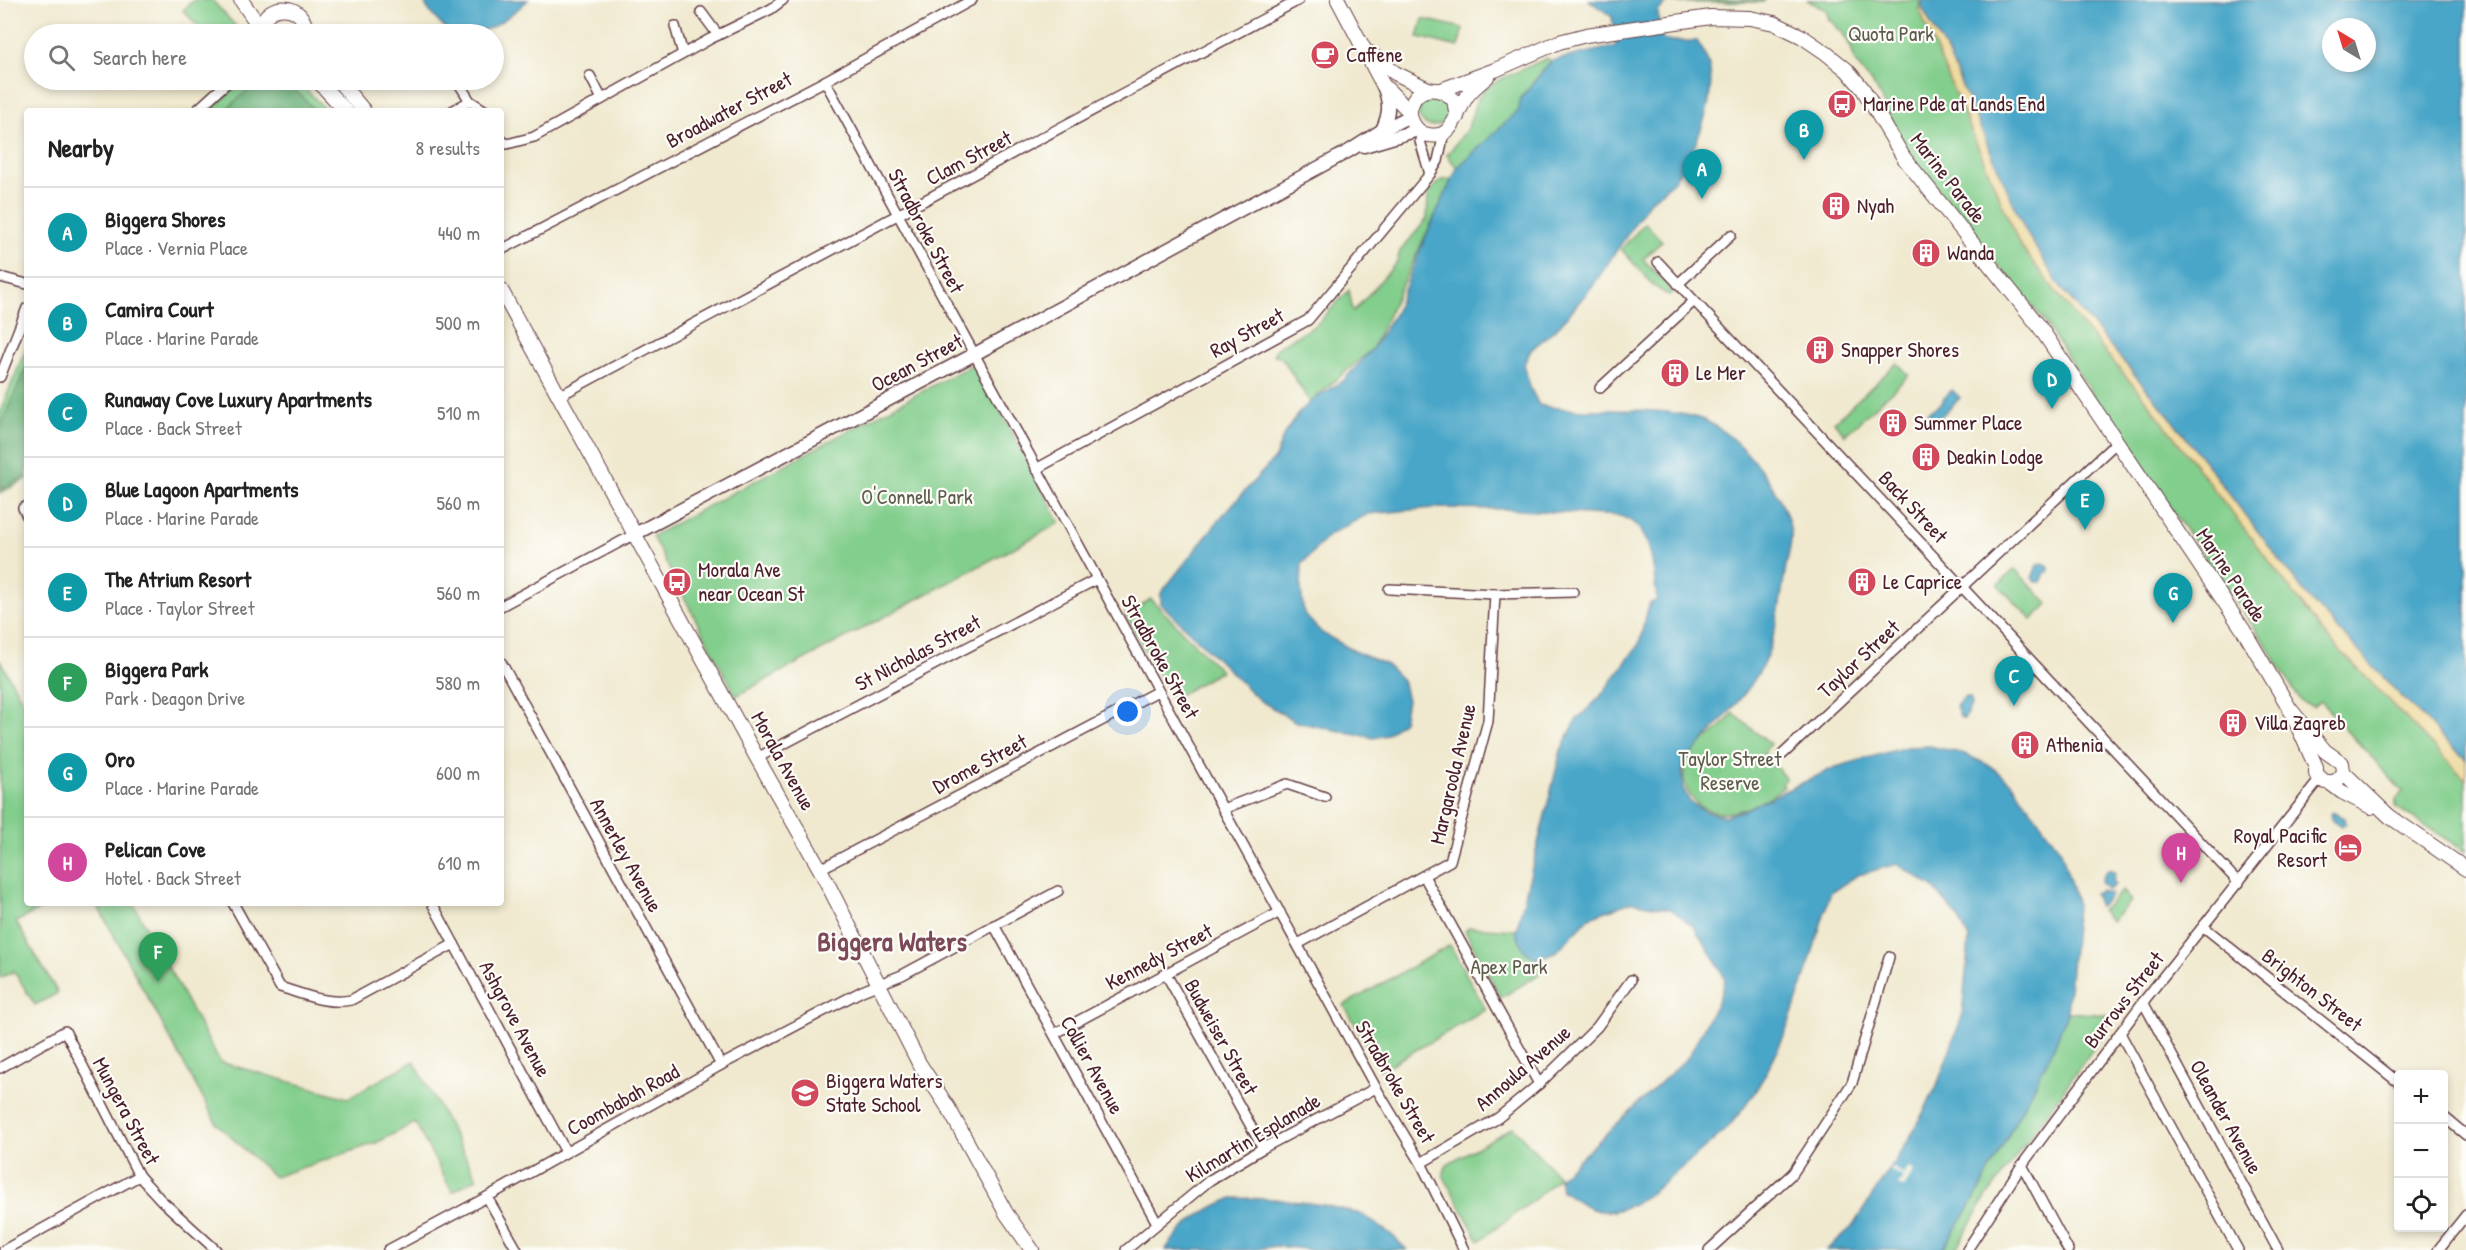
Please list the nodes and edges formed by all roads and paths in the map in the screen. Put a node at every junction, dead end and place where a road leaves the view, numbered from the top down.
1 (241, 0) edge
2 (783, 0) edge
3 (972, 0) edge
4 (1299, 0) edge
5 (1338, 0) edge
6 (276, 4) edge
7 (701, 12) dead end
8 (256, 24) edge
9 (264, 24) edge
10 (304, 24) edge
11 (675, 26) dead end
12 (718, 35) junction
13 (1364, 47) junction
14 (684, 54) junction
15 (1496, 70) junction
16 (590, 76) dead end
17 (825, 81) junction
18 (1383, 85) junction
19 (219, 90) edge
20 (326, 90) edge
21 (346, 90) edge
22 (464, 90) edge
23 (1435, 90) junction
24 (602, 99) junction
25 (470, 101) junction
26 (199, 108) edge
27 (343, 108) edge
28 (361, 108) edge
29 (457, 108) edge
30 (464, 108) edge
31 (481, 108) edge
32 (1410, 114) junction
33 (1456, 117) junction
34 (1382, 130) junction
35 (1420, 131) junction
36 (1444, 133) junction
37 (504, 143) edge
38 (1349, 151) junction
39 (1430, 174) junction
40 (897, 216) junction
41 (1731, 235) dead end
42 (504, 248) edge
43 (1658, 262) dead end
44 (0, 277) edge
45 (24, 283) edge
46 (1678, 284) junction
47 (504, 295) edge
48 (1694, 301) junction
49 (24, 316) edge
50 (973, 355) junction
51 (0, 377) edge
52 (1600, 388) dead end
53 (559, 396) junction
54 (2117, 442) junction
55 (1036, 469) junction
56 (635, 534) junction
57 (1097, 579) junction
58 (1963, 587) junction
59 (1389, 589) dead end
60 (1573, 592) dead end
61 (1495, 594) junction
62 (504, 604) edge
63 (504, 667) edge
64 (1158, 691) junction
65 (2290, 709) junction
66 (1783, 754) dead end
67 (2331, 756) junction
68 (757, 758) junction
69 (2343, 772) junction
70 (2322, 776) junction
71 (1325, 797) dead end
72 (1223, 810) junction
73 (2389, 816) junction
74 (820, 869) junction
75 (2466, 869) edge
76 (1424, 876) junction
77 (2239, 883) junction
78 (1058, 891) dead end
79 (235, 906) edge
80 (434, 906) edge
81 (1280, 912) junction
82 (994, 925) junction
83 (2204, 927) junction
84 (454, 944) junction
85 (1298, 944) junction
86 (1889, 957) dead end
87 (1166, 974) junction
88 (1631, 980) dead end
89 (878, 984) junction
90 (2143, 1002) junction
91 (2120, 1033) junction
92 (1054, 1034) junction
93 (721, 1065) junction
94 (0, 1068) edge
95 (2394, 1079) edge
96 (1539, 1084) junction
97 (1376, 1088) junction
98 (2448, 1121) edge
99 (2466, 1135) edge
100 (1263, 1149) junction
101 (566, 1152) junction
102 (1420, 1163) junction
103 (2022, 1165) junction
104 (138, 1176) junction
105 (487, 1197) junction
106 (2466, 1215) edge
107 (1157, 1223) junction
108 (4, 1250) edge
109 (216, 1250) edge
110 (388, 1250) edge
111 (517, 1250) edge
112 (1032, 1250) edge
113 (1126, 1250) edge
114 (1464, 1250) edge
115 (1709, 1250) edge
116 (1967, 1250) edge
117 (2068, 1250) edge
118 (2238, 1250) edge
119 (2278, 1250) edge
120 (2438, 1250) edge

1 - 8 main road
2 - 12 street
3 - 17 street, Broadwater Street
4 - 40 street, Clam Street
5 - 13 main road
6 - 9 main road
6 - 10 main road
7 - 12 street
11 - 14 street
12 - 14 street
13 - 18 main road
13 - 23 main road
14 - 24 street
15 - 23 main road, Marine Parade
15 - 33 main road, Marine Parade
15 - 54 main road, Marine Parade
16 - 24 street
17 - 40 street, Stradbroke Street
17 - 42 street, Broadwater Street
18 - 32 main road
18 - 34 street
19 - 26 street
20 - 27 main road
21 - 28 main road
22 - 25 street
23 - 32 main road
23 - 33 main road
24 - 37 street
25 - 29 street
25 - 30 street
25 - 31 street
32 - 34 street, Ocean Street
32 - 35 main road
33 - 36 main road
34 - 38 street, Ocean Street
35 - 36 main road
35 - 38 street, Ocean Street
35 - 39 street
36 - 39 street, Ray Street
38 - 50 street, Ocean Street
39 - 55 street, Ray Street
40 - 50 street, Stradbroke Street
40 - 53 street, Clam Street
41 - 46 street
43 - 46 street, Back Street
44 - 45 street
46 - 48 street, Back Street
47 - 53 main road, Morala Avenue
48 - 52 street
48 - 58 street, Back Street
49 - 51 street
50 - 55 street, Stradbroke Street
50 - 56 street, Ocean Street
53 - 56 main road, Morala Avenue
54 - 58 street, Taylor Street
54 - 65 main road, Marine Parade
55 - 57 street, Stradbroke Street
56 - 62 street, Ocean Street
56 - 68 main road, Morala Avenue
57 - 64 street, Stradbroke Street
57 - 68 street, St Nicholas Street
58 - 66 street, Taylor Street
58 - 77 street, Back Street
59 - 61 street
60 - 61 street
61 - 76 street, Margaroola Avenue
63 - 93 street, Annerley Avenue
64 - 72 street, Stradbroke Street
64 - 74 street, Drome Street
65 - 67 main road, Marine Parade
65 - 70 main road, Marine Parade
67 - 69 main road, Marine Parade
67 - 70 main road
68 - 74 main road, Morala Avenue
69 - 70 main road
69 - 73 main road
70 - 73 main road
70 - 77 street, Burrows Street
71 - 72 street
72 - 81 street, Stradbroke Street
73 - 75 main road
74 - 89 main road, Morala Avenue
76 - 85 street, Margaroola Avenue
76 - 96 street
77 - 83 street, Burrows Street
78 - 82 street, Coombabah Road
79 - 84 street
80 - 84 street, Ashgrove Avenue
81 - 85 street, Stradbroke Street
81 - 87 street, Kennedy Street
82 - 89 street, Coombabah Road
82 - 92 street, Collier Avenue
83 - 90 street, Burrows Street
83 - 95 street, Brighton Street
84 - 101 street, Ashgrove Avenue
85 - 97 street, Stradbroke Street
86 - 115 street
87 - 92 street, Kennedy Street
87 - 100 street, Budweiser Street
88 - 96 street, Annoula Avenue
89 - 93 street, Coombabah Road
89 - 112 main road, Morala Avenue
90 - 91 street, Burrows Street
90 - 119 street, Oleander Avenue
91 - 103 street, Burrows Street
91 - 118 street
92 - 107 street, Collier Avenue
93 - 101 street, Coombabah Road
94 - 104 street, Mungera Street
96 - 102 street, Annoula Avenue
97 - 100 street, Kilmartin Esplanade
97 - 102 street, Stradbroke Street
98 - 99 street
100 - 107 street, Kilmartin Esplanade
101 - 105 street, Coombabah Road
102 - 114 street, Stradbroke Street
103 - 116 street, Burrows Street
103 - 117 street
104 - 108 street
104 - 109 street, Mungera Street
105 - 110 street, Coombabah Road
105 - 111 street
106 - 120 street
107 - 113 street, Kilmartin Esplanade

